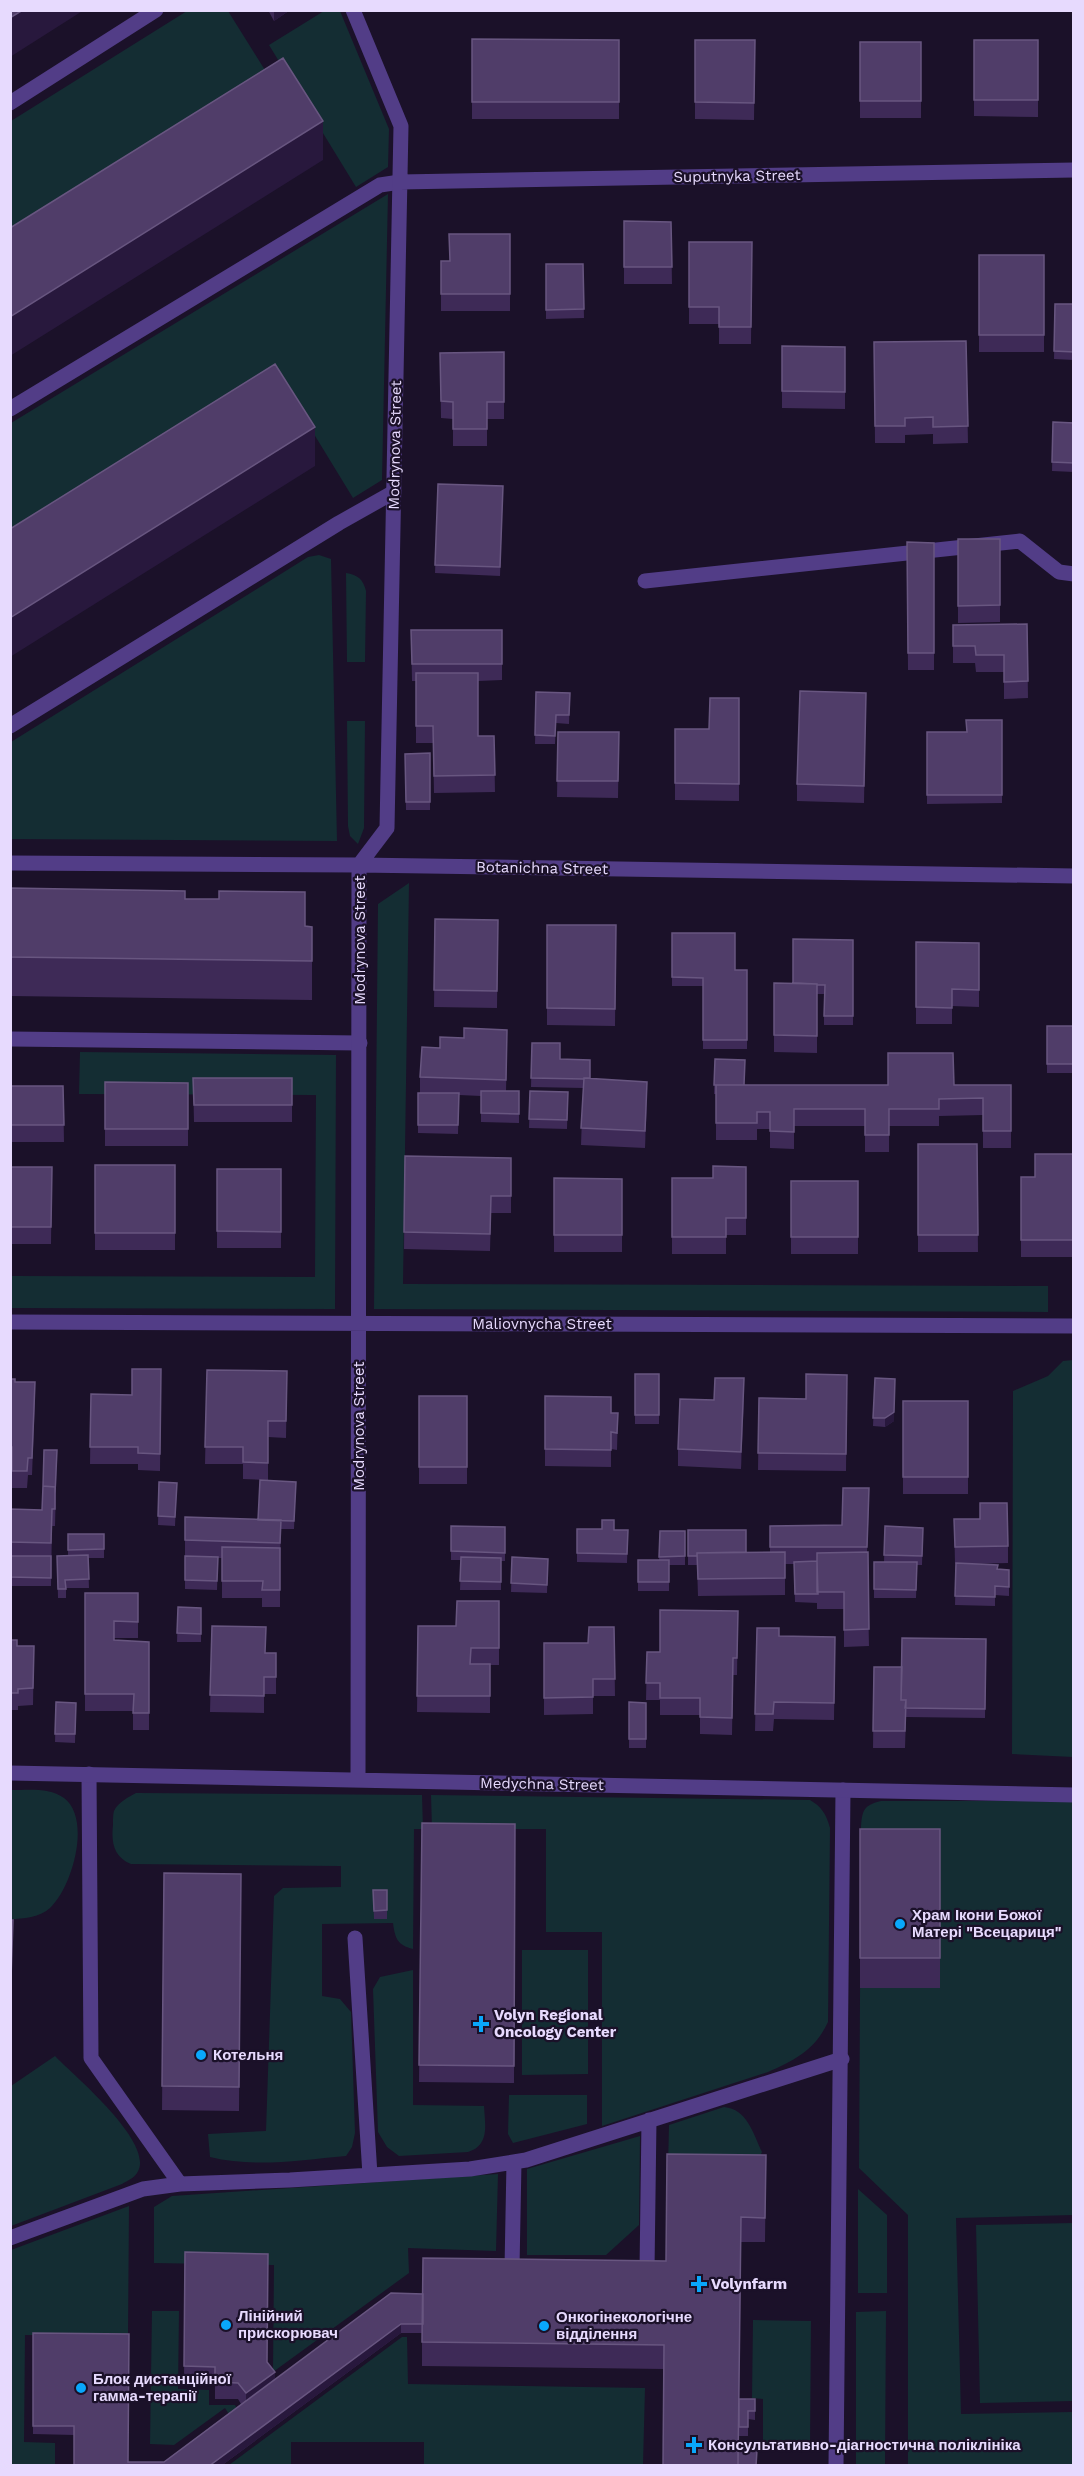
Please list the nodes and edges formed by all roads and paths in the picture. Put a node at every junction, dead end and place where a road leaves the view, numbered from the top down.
1 (156, 10) edge
2 (353, 10) edge
3 (10, 103) edge
4 (1074, 170) edge
5 (400, 182) junction
6 (10, 409) edge
7 (394, 492) junction
8 (1074, 574) edge
9 (645, 581) dead end
10 (10, 726) edge
11 (10, 863) edge
12 (359, 865) junction
13 (1074, 876) edge
14 (10, 1039) edge
15 (360, 1043) junction
16 (10, 1322) edge
17 (359, 1323) junction
18 (1074, 1326) edge
19 (10, 1773) edge
20 (89, 1774) junction
21 (358, 1780) junction
22 (843, 1790) junction
23 (1074, 1795) edge
24 (355, 1938) dead end
25 (842, 2059) junction
26 (649, 2120) junction
27 (513, 2162) junction
28 (370, 2175) junction
29 (180, 2184) junction
30 (10, 2238) edge
31 (535, 2268) edge
32 (625, 2270) edge
33 (836, 2466) edge

1 - 3 street
2 - 5 street, Modrynova Street
4 - 5 street, Suputnyka Street
5 - 6 street, Suputnyka Street
5 - 7 street, Modrynova Street
7 - 10 street
7 - 12 street, Modrynova Street
8 - 9 street
11 - 12 street, Botanichna Street
12 - 13 street, Botanichna Street
12 - 15 street, Modrynova Street
14 - 15 street
15 - 17 street, Modrynova Street
16 - 17 street, Maliovnycha Street
17 - 18 street, Maliovnycha Street
17 - 21 street, Modrynova Street
19 - 20 street, Medychna Street
20 - 21 street, Medychna Street
20 - 29 street
21 - 22 street, Medychna Street
22 - 23 street, Medychna Street
22 - 25 street
24 - 28 street
25 - 26 street
25 - 33 street
26 - 27 street
26 - 32 street
27 - 28 street
27 - 31 street
28 - 29 street
29 - 30 street

